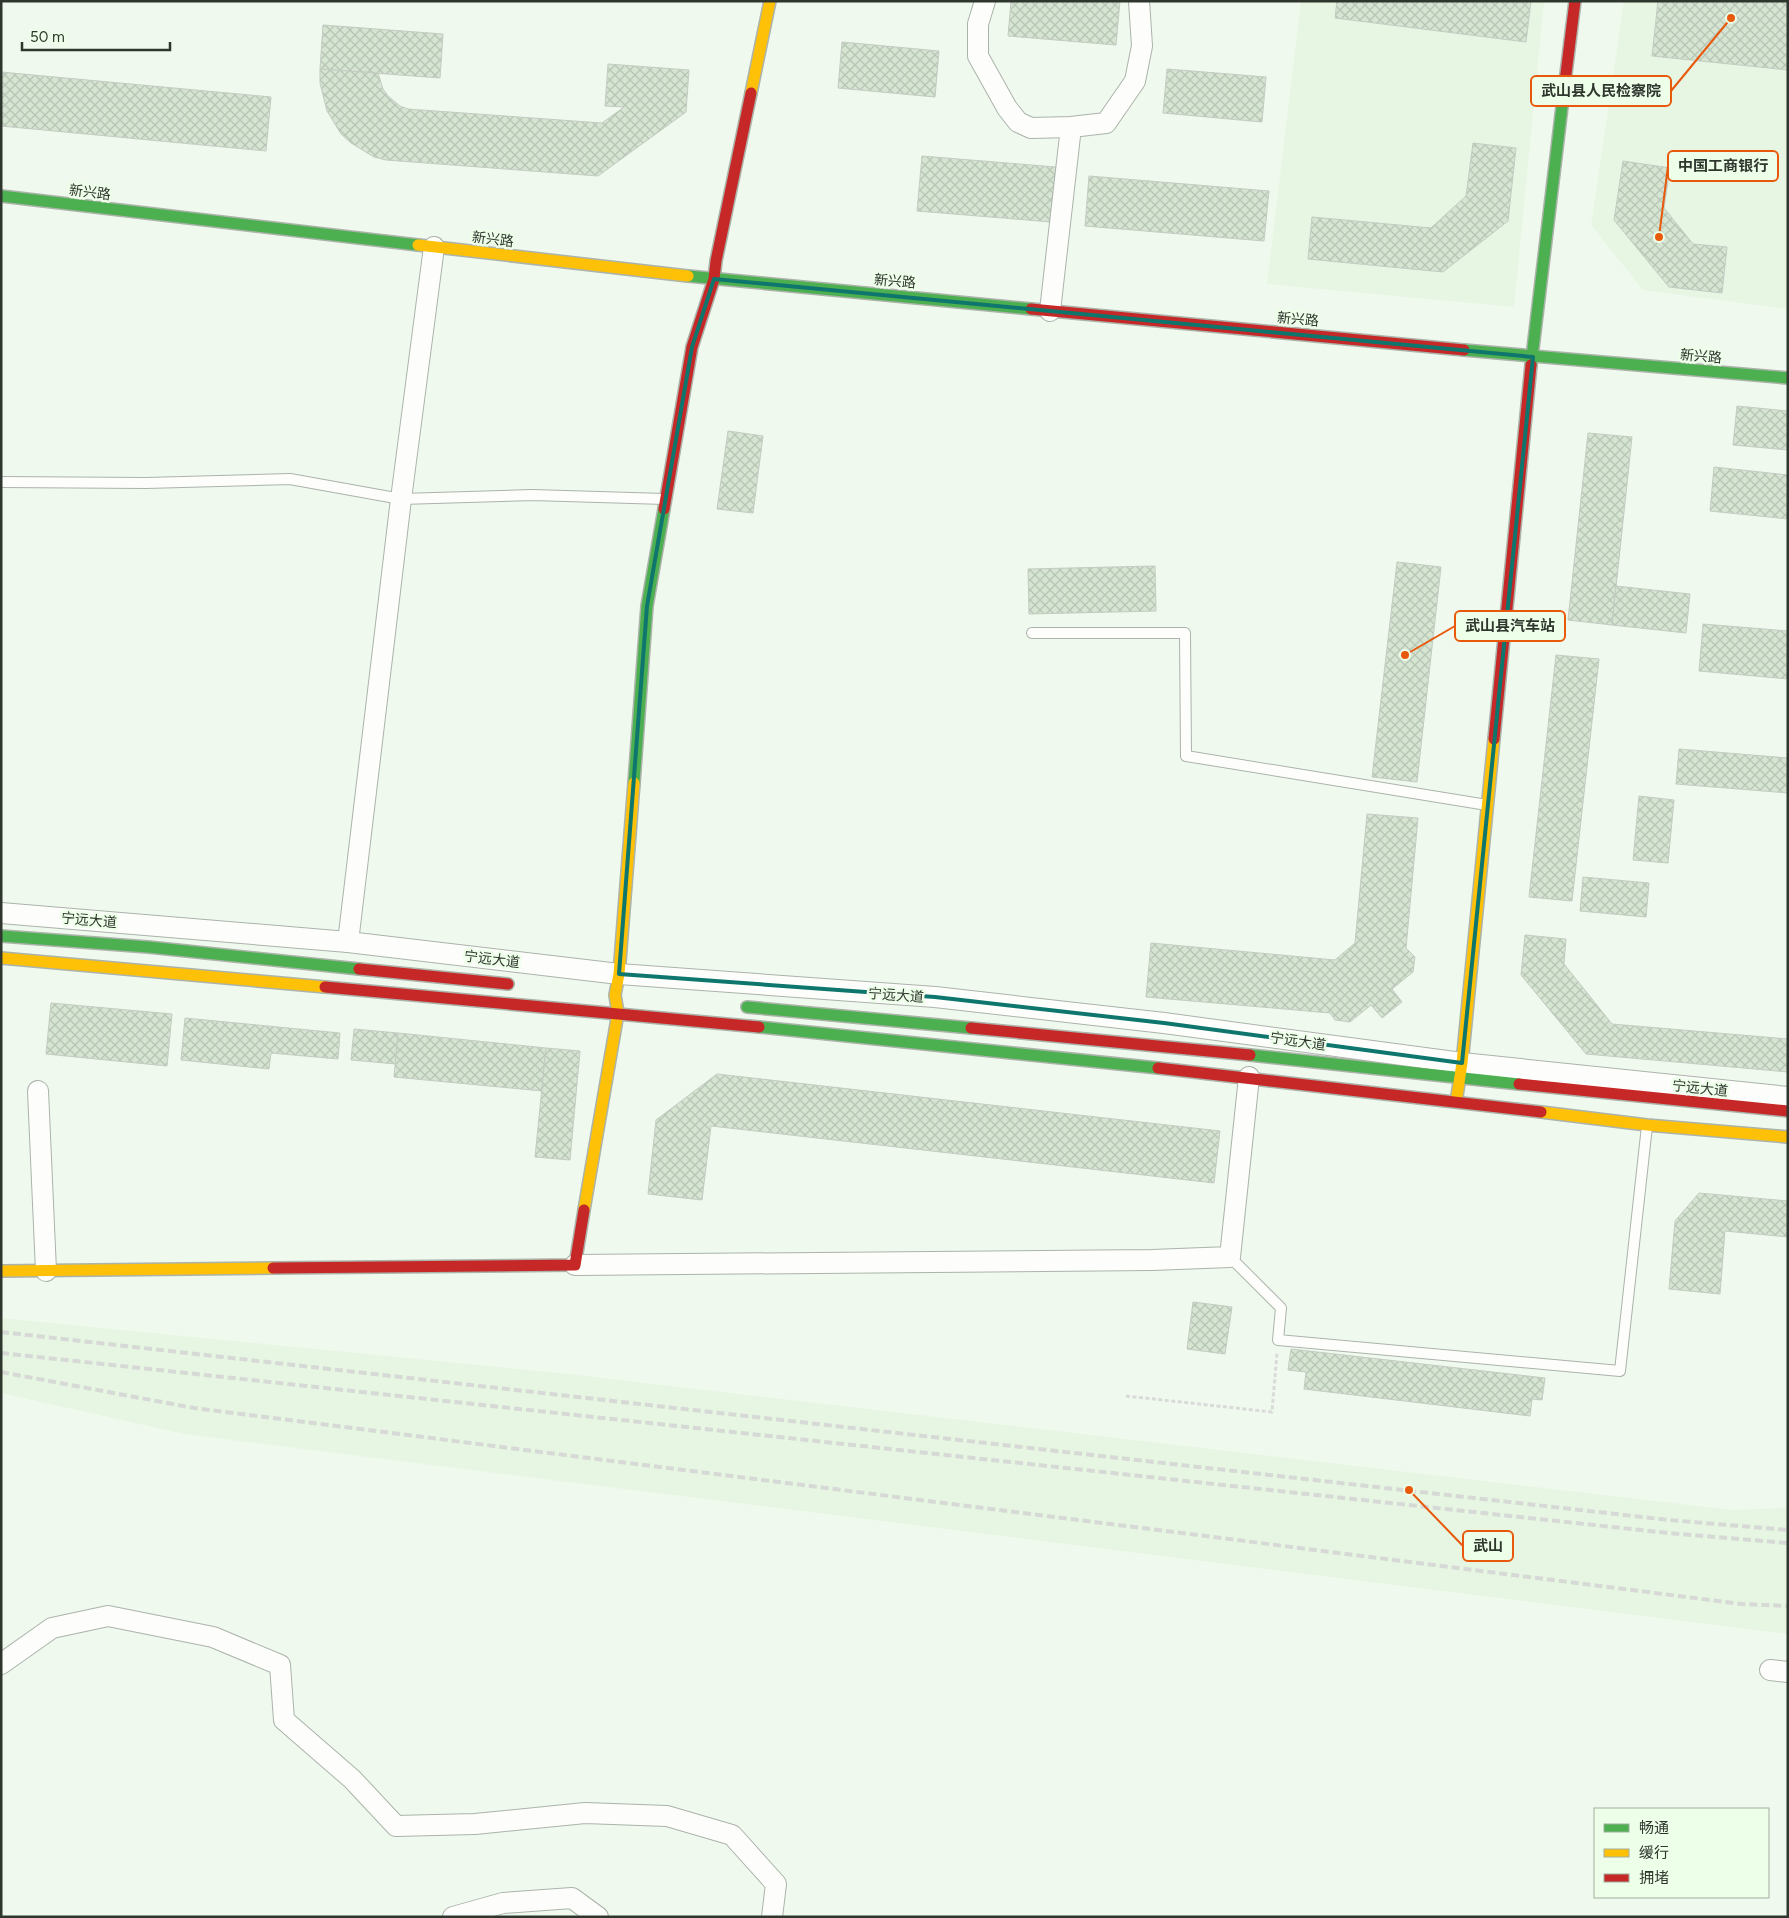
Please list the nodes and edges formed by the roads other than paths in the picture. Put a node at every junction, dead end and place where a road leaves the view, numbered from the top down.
1 (770, 1) edge
2 (985, 1) edge
3 (1139, 1) edge
4 (1575, 1) edge
5 (1072, 127) junction
6 (1, 196) edge
7 (434, 247) junction
8 (714, 279) junction
9 (1051, 297) junction
10 (1533, 357) junction
11 (1788, 378) edge
12 (1, 482) edge
13 (401, 500) junction
14 (665, 500) junction
15 (1032, 633) dead end
16 (1488, 805) junction
17 (1, 913) edge
18 (1, 936) edge
19 (348, 942) junction
20 (1, 958) edge
21 (619, 974) junction
22 (518, 985) dead end
23 (734, 1006) dead end
24 (618, 1013) junction
25 (1460, 1070) junction
26 (1249, 1077) junction
27 (38, 1091) dead end
28 (1788, 1097) edge
29 (1456, 1102) junction
30 (1788, 1111) edge
31 (1647, 1125) junction
32 (1788, 1137) edge
33 (1230, 1257) junction
34 (576, 1266) junction
35 (1, 1271) edge
36 (46, 1271) junction
37 (1, 1664) edge
38 (453, 1917) edge
39 (598, 1917) edge
40 (772, 1917) edge

1 - 8 main road
2 - 5 street
3 - 5 street
4 - 10 main road
5 - 9 street
6 - 7 main road, 新兴路
7 - 8 main road, 新兴路
7 - 13 street
8 - 9 main road, 新兴路
8 - 14 main road
9 - 10 main road, 新兴路
10 - 11 main road, 新兴路
10 - 16 main road
12 - 13 lane
13 - 14 lane
13 - 19 street
14 - 21 main road
15 - 16 lane
16 - 25 main road
17 - 19 street, 宁远大道
18 - 22 main road, 宁远大道
19 - 21 street, 宁远大道
20 - 24 main road
21 - 24 main road
21 - 25 street, 宁远大道
23 - 25 main road, 宁远大道
24 - 26 main road
24 - 34 main road
25 - 28 street, 宁远大道
25 - 29 main road
25 - 30 main road, 宁远大道
26 - 29 main road
26 - 33 street
27 - 36 street
29 - 31 main road
31 - 32 main road
31 - 33 lane
33 - 34 street
34 - 36 main road
35 - 36 main road
37 - 40 street
38 - 39 street

